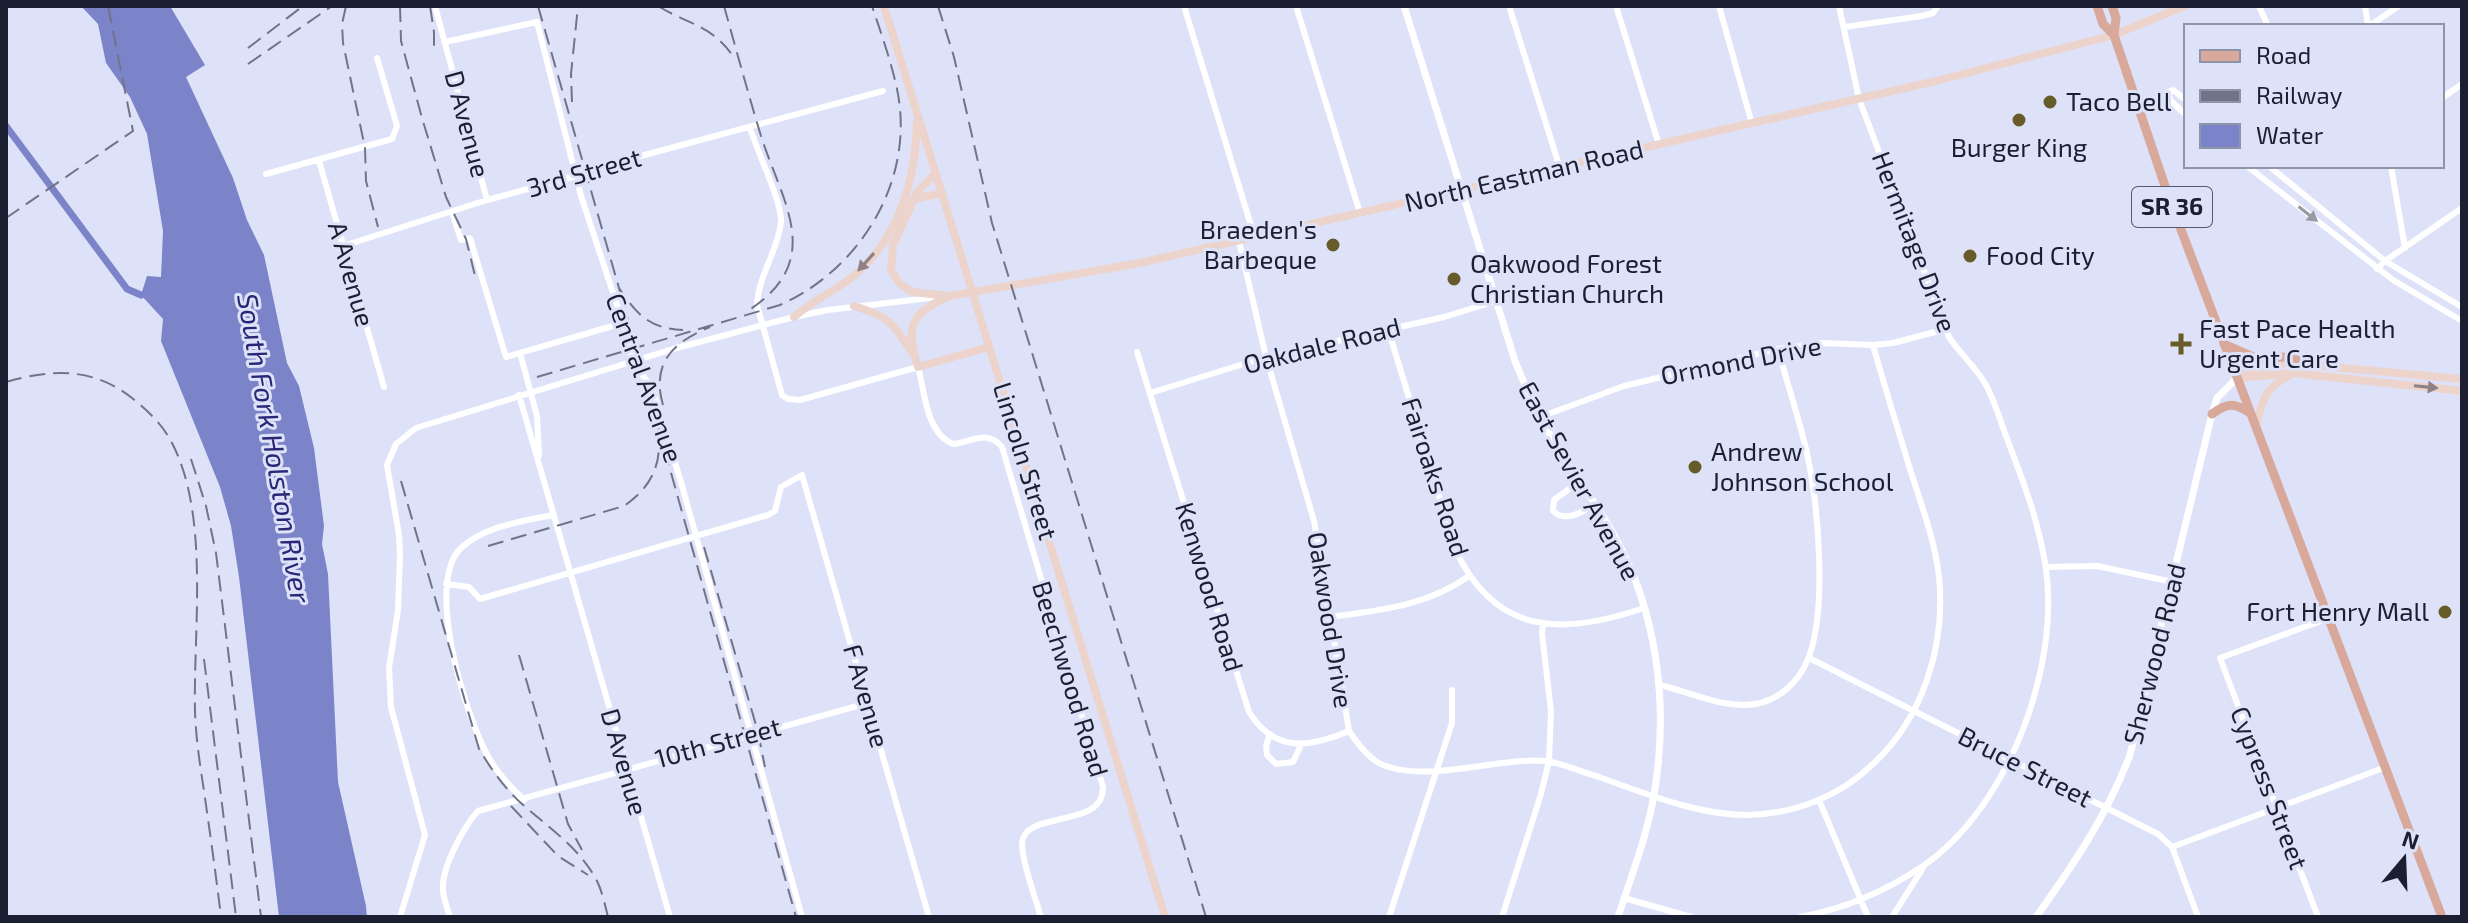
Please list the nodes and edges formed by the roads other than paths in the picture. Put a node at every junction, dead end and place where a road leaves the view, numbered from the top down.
1 (435, 6) edge
2 (884, 6) edge
3 (1184, 6) edge
4 (1296, 6) edge
5 (1404, 6) edge
6 (1509, 6) edge
7 (1616, 6) edge
8 (1719, 6) edge
9 (1839, 6) edge
10 (1938, 6) edge
11 (2097, 6) edge
12 (2112, 6) edge
13 (2185, 6) edge
14 (2399, 6) edge
15 (2372, 24) edge
16 (1844, 27) junction
17 (2114, 35) junction
18 (445, 42) junction
19 (377, 58) dead end
20 (2462, 84) edge
21 (883, 91) dead end
22 (2444, 97) edge
23 (2184, 98) edge
24 (1859, 99) junction
25 (2184, 113) edge
26 (917, 114) junction
27 (1752, 124) junction
28 (750, 128) junction
29 (1659, 145) junction
30 (319, 161) junction
31 (1560, 168) junction
32 (2250, 168) edge
33 (2271, 168) edge
34 (2391, 168) edge
35 (936, 173) junction
36 (266, 174) dead end
37 (576, 176) junction
38 (1462, 190) junction
39 (942, 193) junction
40 (914, 199) junction
41 (487, 200) junction
42 (2462, 208) edge
43 (452, 212) junction
44 (1360, 213) junction
45 (1257, 237) junction
46 (1239, 241) junction
47 (343, 246) junction
48 (2405, 248) junction
49 (2385, 261) junction
50 (2377, 269) junction
51 (950, 296) junction
52 (1496, 301) junction
53 (854, 306) junction
54 (2462, 307) edge
55 (794, 317) junction
56 (2462, 321) edge
57 (623, 323) junction
58 (762, 326) junction
59 (1388, 329) junction
60 (1946, 329) junction
61 (2224, 344) junction
62 (1873, 345) junction
63 (989, 347) junction
64 (1778, 349) junction
65 (1137, 352) dead end
66 (520, 353) junction
67 (915, 357) junction
68 (1266, 357) junction
69 (633, 362) junction
70 (2312, 364) junction
71 (918, 367) junction
72 (2292, 373) junction
73 (2237, 378) junction
74 (2462, 379) edge
75 (384, 387) dead end
76 (2462, 391) edge
77 (1150, 393) junction
78 (519, 395) junction
79 (2250, 413) junction
80 (2212, 414) junction
81 (1540, 417) junction
82 (2256, 428) junction
83 (539, 468) junction
84 (1580, 481) junction
85 (1595, 503) junction
86 (553, 515) junction
87 (696, 535) junction
88 (2046, 567) junction
89 (569, 572) junction
90 (1469, 576) junction
91 (2173, 582) junction
92 (446, 584) junction
93 (1644, 608) junction
94 (1331, 617) junction
95 (2329, 618) junction
96 (1543, 624) junction
97 (1809, 658) junction
98 (1660, 685) junction
99 (1452, 690) dead end
100 (868, 703) junction
101 (1914, 711) junction
102 (1349, 731) junction
103 (751, 734) junction
104 (1270, 734) junction
105 (1301, 745) junction
106 (2010, 760) junction
107 (1549, 761) junction
108 (2386, 767) junction
109 (625, 769) junction
110 (1437, 770) junction
111 (1654, 795) junction
112 (524, 800) junction
113 (1819, 800) junction
114 (2277, 808) junction
115 (2107, 809) junction
116 (2172, 847) junction
117 (1925, 865) junction
118 (1624, 898) junction
119 (1861, 899) junction
120 (400, 917) edge
121 (450, 917) edge
122 (670, 917) edge
123 (802, 917) edge
124 (929, 917) edge
125 (1041, 917) edge
126 (1165, 917) edge
127 (1389, 917) edge
128 (1502, 917) edge
129 (1618, 917) edge
130 (1691, 917) edge
131 (1800, 917) edge
132 (1868, 917) edge
133 (1892, 917) edge
134 (2036, 917) edge
135 (2198, 917) edge
136 (2318, 917) edge
137 (2442, 917) edge

1 - 18 street, D Avenue
2 - 26 main road, Lincoln Street
3 - 45 street
4 - 44 street
5 - 38 street, East Sevier Avenue
6 - 31 street
7 - 29 street
8 - 27 street
9 - 16 street, Hermitage Drive
10 - 16 street
11 - 17 main road, SR 36
12 - 17 main road, SR 36
13 - 17 main road, North Eastman Road
14 - 15 street
16 - 24 street, Hermitage Drive
17 - 24 main road, North Eastman Road
17 - 61 main road, SR 36
18 - 37 street, Central Avenue
18 - 41 street, D Avenue
19 - 30 street
20 - 22 street
21 - 28 street, 3rd Street
23 - 25 street
24 - 27 main road, North Eastman Road
24 - 60 street, Hermitage Drive
26 - 35 main road, Lincoln Street
26 -> 55 main road
27 - 29 main road, North Eastman Road
28 - 37 street, 3rd Street
28 - 58 street
29 - 31 main road, North Eastman Road
30 - 36 street
30 - 47 street, A Avenue
31 - 38 main road, North Eastman Road
32 -> 50 street
33 - 49 street
34 - 48 street
35 - 39 main road, Lincoln Street
35 - 40 main road
37 - 41 street, 3rd Street
37 - 57 street, Central Avenue
38 - 44 main road, North Eastman Road
38 - 52 street, East Sevier Avenue
39 - 40 main road
39 - 63 main road, Lincoln Street
40 - 51 main road
41 - 43 street, D Avenue
42 - 48 street
43 - 47 street
43 - 66 street, D Avenue
44 - 45 main road, North Eastman Road
45 - 46 main road, North Eastman Road
46 - 51 main road, North Eastman Road
46 - 68 street, Oakwood Drive
47 - 75 street, A Avenue
48 - 49 street
49 - 50 street
49 - 54 street
50 - 56 street
51 - 53 street, North Eastman Road
51 - 67 main road
52 - 59 street, Oakdale Road
52 - 81 street, East Sevier Avenue
53 - 55 street, North Eastman Road
53 - 67 main road
55 - 58 street, North Eastman Road
57 - 66 street
57 - 69 street, Central Avenue
58 - 69 street, North Eastman Road
58 - 71 street
59 - 68 street, Oakdale Road
59 - 90 street, Fairoaks Road
60 - 62 street, Ormond Drive
60 - 88 street, Hermitage Drive
61 - 70 main road
61 - 73 main road, SR 36
62 - 64 street, Ormond Drive
62 - 101 street, Oakwood Drive
63 - 71 main road
63 - 126 main road, Lincoln Street
64 - 81 street, Ormond Drive
64 - 97 street
65 - 77 street, Kenwood Road
66 - 83 street, D Avenue
67 - 71 main road, Beechwood Road
68 - 77 street, Oakdale Road
68 - 94 street, Oakwood Drive
69 - 78 street, North Eastman Road
69 - 87 street, Central Avenue
70 - 73 main road
70 - 74 main road
71 - 125 street, Beechwood Road
72 - 73 main road
72 -> 76 main road
72 - 82 main road
73 - 79 main road, SR 36
73 - 80 street, Sherwood Road
77 - 104 street, Kenwood Road
78 - 83 street, D Avenue
78 - 120 street, North Eastman Road
79 - 80 main road
79 - 82 main road, SR 36
80 - 91 street, Sherwood Road
81 - 84 street, East Sevier Avenue
82 - 95 main road, SR 36
83 - 86 street, D Avenue
84 - 85 street, East Sevier Avenue
84 - 85 street
85 - 93 street, East Sevier Avenue
86 - 89 street, D Avenue
86 - 92 street
87 - 89 street
87 - 100 street, F Avenue
87 - 103 street, Central Avenue
88 - 91 street
88 - 106 street, Hermitage Drive
89 - 92 street
89 - 109 street, D Avenue
90 - 94 street
90 - 96 street, Fairoaks Road
91 - 115 street, Sherwood Road
92 - 112 street
93 - 96 street, Fairoaks Road
93 - 98 street, East Sevier Avenue
94 - 102 street, Oakwood Drive
95 - 108 main road, SR 36
95 - 114 street, Cypress Street
96 - 107 street
97 - 98 street
97 - 101 street, Bruce Street
98 - 111 street, East Sevier Avenue
99 - 110 street
100 - 103 street, 10th Street
100 - 124 street, F Avenue
101 - 106 street, Bruce Street
101 - 113 street, Oakwood Drive
102 - 105 street
102 - 110 street, Oakwood Drive
103 - 109 street, 10th Street
103 - 123 street, Central Avenue
104 - 105 street
104 - 105 street, Kenwood Road
106 - 115 street, Bruce Street
106 - 117 street, Hermitage Drive
107 - 110 street, Oakwood Drive
107 - 111 street, Oakwood Drive
107 - 128 street
108 - 114 street
108 - 137 main road, SR 36
109 - 112 street, 10th Street
109 - 122 street, D Avenue
110 - 127 street
111 - 113 street, Oakwood Drive
111 - 118 street, East Sevier Avenue
112 - 121 street
113 - 119 street
114 - 116 street
114 - 136 street, Cypress Street
115 - 116 street, Bruce Street
115 - 134 street, Sherwood Road
116 - 135 street
117 - 119 street, Hermitage Drive
117 - 133 street
118 - 129 street, East Sevier Avenue
118 - 130 street
119 - 131 street, Hermitage Drive
119 - 132 street

